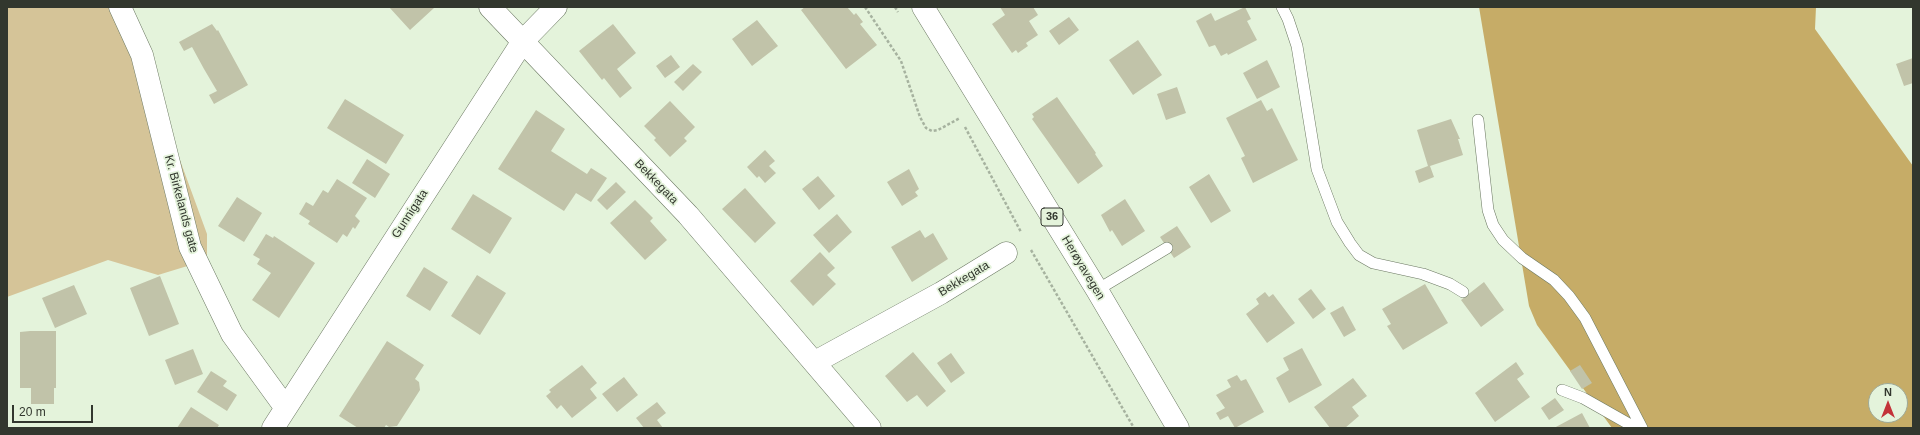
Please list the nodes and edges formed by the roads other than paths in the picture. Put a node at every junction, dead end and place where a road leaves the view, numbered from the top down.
1 (120, 7) edge
2 (490, 7) edge
3 (556, 7) edge
4 (923, 7) edge
5 (1282, 7) edge
6 (523, 41) junction
7 (1478, 120) dead end
8 (1167, 248) dead end
9 (1006, 253) dead end
10 (1097, 290) junction
11 (1463, 292) dead end
12 (815, 362) junction
13 (1562, 390) dead end
14 (285, 406) junction
15 (273, 428) edge
16 (870, 428) edge
17 (1178, 428) edge
18 (1636, 428) edge
19 (1642, 428) edge

1 - 14 main road, Kr. Birkelands gate
2 - 6 main road, Bekkegata
3 - 6 main road, Gunnigata
4 - 10 main road, Herøyavegen / 36
5 - 11 lane
6 - 12 main road, Bekkegata
6 - 14 main road, Gunnigata
7 - 19 lane
8 - 10 lane
9 - 12 main road, Bekkegata
10 - 17 main road, Herøyavegen / 36
12 - 16 main road, Bekkegata
13 - 18 lane
14 - 15 main road, Gunnigata

